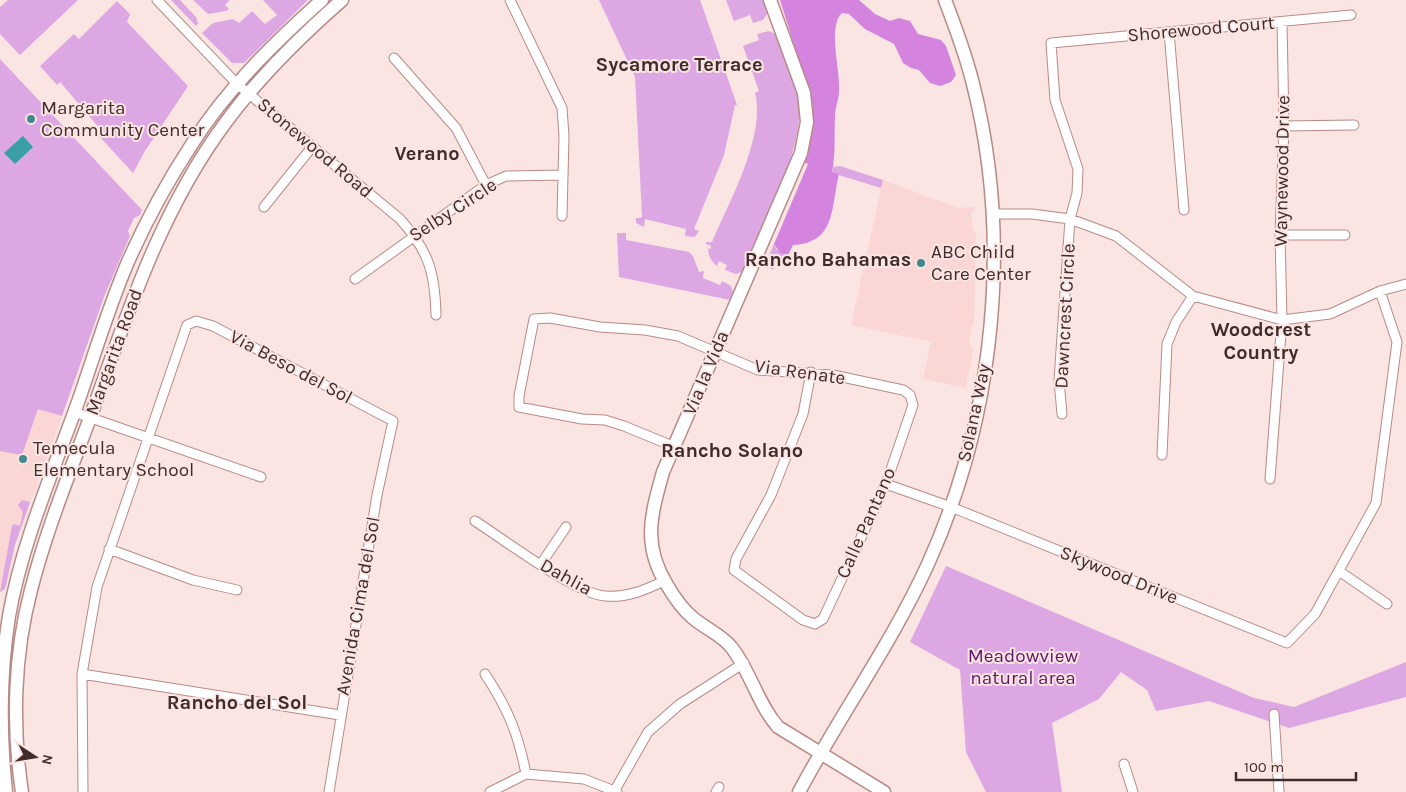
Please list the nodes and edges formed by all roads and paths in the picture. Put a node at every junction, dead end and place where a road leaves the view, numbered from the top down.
1 (157, 0) edge
2 (322, 0) edge
3 (342, 0) edge
4 (510, 0) edge
5 (770, 0) edge
6 (945, 0) edge
7 (1351, 15) dead end
8 (1282, 22) junction
9 (1169, 32) junction
10 (1051, 43) joint
11 (394, 58) dead end
12 (237, 84) junction
13 (250, 94) junction
14 (1354, 124) dead end
15 (1284, 126) junction
16 (312, 147) junction
17 (563, 175) junction
18 (486, 185) junction
19 (264, 206) dead end
20 (1184, 210) dead end
21 (992, 214) junction
22 (562, 216) dead end
23 (1070, 219) junction
24 (415, 235) junction
25 (1280, 235) junction
26 (1345, 235) dead end
27 (355, 279) dead end
28 (1406, 284) edge
29 (1380, 291) junction
30 (1193, 296) junction
31 (436, 315) dead end
32 (1282, 320) junction
33 (716, 351) junction
34 (811, 372) junction
35 (913, 405) joint
36 (74, 412) junction
37 (1062, 414) dead end
38 (90, 417) junction
39 (393, 420) joint
40 (151, 437) junction
41 (675, 447) junction
42 (1162, 455) dead end
43 (261, 477) dead end
44 (1270, 480) dead end
45 (886, 484) junction
46 (951, 507) junction
47 (475, 521) dead end
48 (566, 527) dead end
49 (109, 549) junction
50 (541, 564) junction
51 (1339, 570) junction
52 (664, 581) junction
53 (237, 590) dead end
54 (1387, 604) dead end
55 (4, 614) edge
56 (26, 618) junction
57 (744, 663) junction
58 (82, 674) junction
59 (485, 674) dead end
60 (1274, 714) dead end
61 (340, 716) junction
62 (819, 754) junction
63 (1124, 764) dead end
64 (526, 774) junction
65 (616, 791) edge
66 (6, 792) edge
67 (22, 792) edge
68 (83, 792) edge
69 (329, 792) edge
70 (490, 792) edge
71 (799, 792) edge
72 (884, 792) edge
73 (1133, 792) edge
74 (1279, 792) edge

1 - 12 street, Stonewood Road
2 - 12 street, Margarita Road
3 - 13 street, Margarita Road
4 - 17 street
5 - 33 street, Via la Vida
6 - 21 street, Solana Way
7 - 8 street, Shorewood Court
8 - 9 street, Shorewood Court
8 - 15 street, Waynewood Drive
9 - 10 street, Shorewood Court
9 - 20 street
10 - 23 street, Dawncrest Circle
11 - 18 street
12 - 13 street, Stonewood Road
12 - 36 street, Margarita Road
13 - 16 street, Stonewood Road
13 - 38 street, Margarita Road
14 - 15 street
15 - 25 street, Waynewood Drive
16 - 19 street
16 - 24 street, Stonewood Road
17 - 18 street, Selby Circle
17 - 22 street
18 - 24 street, Selby Circle
21 - 23 street
21 - 46 street, Solana Way
23 - 30 street
23 - 37 street, Dawncrest Circle
24 - 27 street, Selby Circle
24 - 31 street, Stonewood Road
25 - 26 street
25 - 32 street, Waynewood Drive
28 - 29 street
29 - 32 street
29 - 51 street
30 - 32 street
30 - 42 street
32 - 44 street, Waynewood Drive
33 - 34 street, Via Renate
33 - 41 street, Via la Vida
33 - 41 street, Via Renate
34 - 35 street, Via Renate
34 - 45 street, Calle Pantano
35 - 45 street, Calle Pantano
36 - 38 street
36 - 55 street, Margarita Road
38 - 40 street
38 - 56 street, Margarita Road
39 - 40 street, Via Beso del Sol
39 - 61 street, Avenida Cima del Sol
40 - 43 street
40 - 49 street
41 - 52 street, Via la Vida
45 - 46 street, Skywood Drive
46 - 51 street, Skywood Drive
46 - 62 street, Solana Way
47 - 50 street, Dahlia
48 - 50 street
49 - 53 street
49 - 58 street
50 - 52 street, Dahlia
51 - 54 street
52 - 57 street, Via la Vida
55 - 56 street
55 - 66 street, Margarita Road
56 - 67 street, Margarita Road
57 - 62 street, Via la Vida
57 - 65 street
58 - 61 street
58 - 68 street
59 - 64 street
60 - 74 street
61 - 69 street, Avenida Cima del Sol
62 - 71 street, Solana Way
62 - 72 street, Via la Vida
63 - 73 street
64 - 65 street
64 - 70 street

